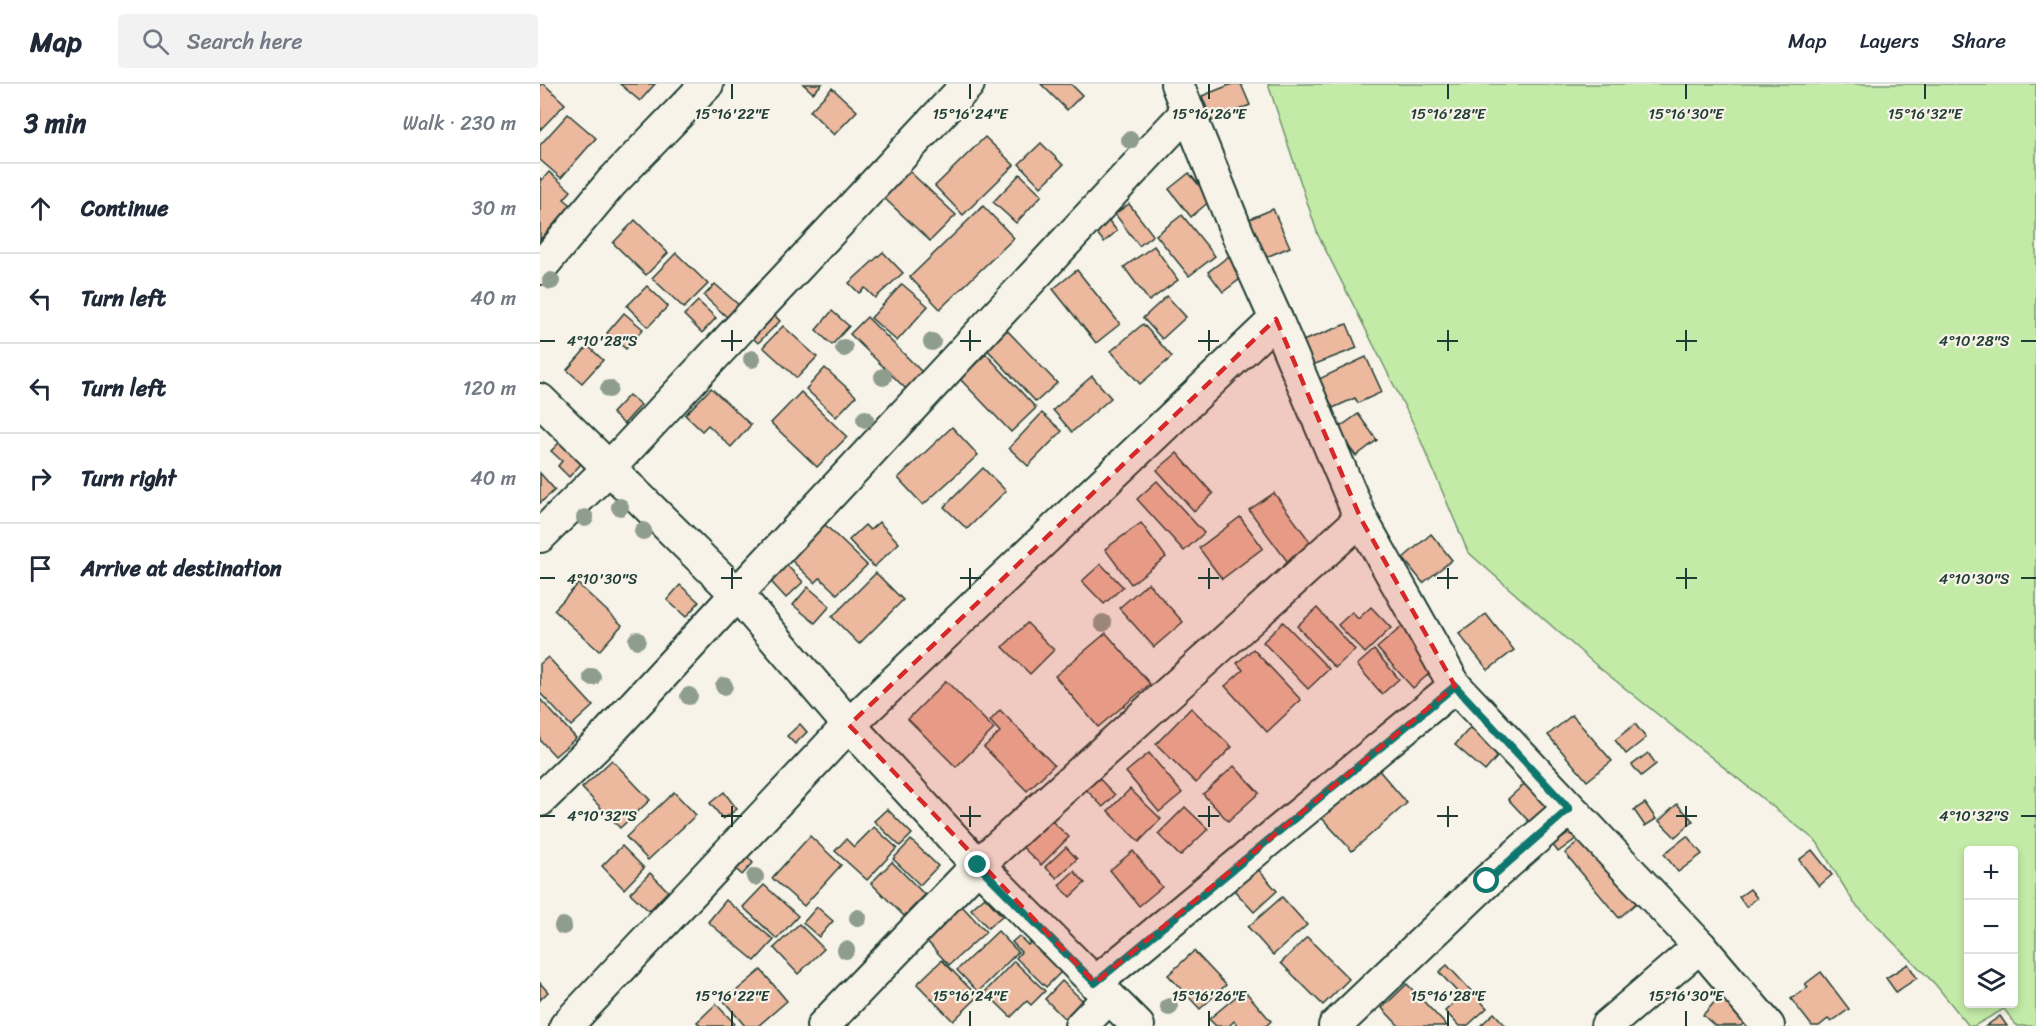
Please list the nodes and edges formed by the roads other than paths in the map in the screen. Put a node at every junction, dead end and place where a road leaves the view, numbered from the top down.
1 (707, 84) edge
2 (968, 84) edge
3 (1183, 98) edge
4 (540, 267) edge
5 (1276, 319) junction
6 (540, 400) edge
7 (609, 468) junction
8 (1361, 519) junction
9 (540, 536) edge
10 (737, 594) junction
11 (1455, 686) junction
12 (849, 725) junction
13 (540, 800) edge
14 (1569, 809) junction
15 (978, 865) junction
16 (1700, 946) junction
17 (1102, 990) junction
18 (566, 1026) edge
19 (823, 1026) edge
20 (1081, 1026) edge
21 (1138, 1026) edge
22 (1335, 1026) edge
23 (1607, 1026) edge
24 (1768, 1026) edge

1 - 4 street
2 - 7 street
3 - 5 street
3 - 10 street
5 - 8 street
5 - 12 street
6 - 7 street
7 - 9 street
7 - 10 street
8 - 11 street
8 - 15 street
10 - 12 street
10 - 13 street
11 - 14 street
11 - 17 street
12 - 15 street
12 - 18 street
14 - 16 street
14 - 22 street
15 - 17 street
15 - 19 street
16 - 23 street
16 - 24 street
17 - 20 street
17 - 21 street

